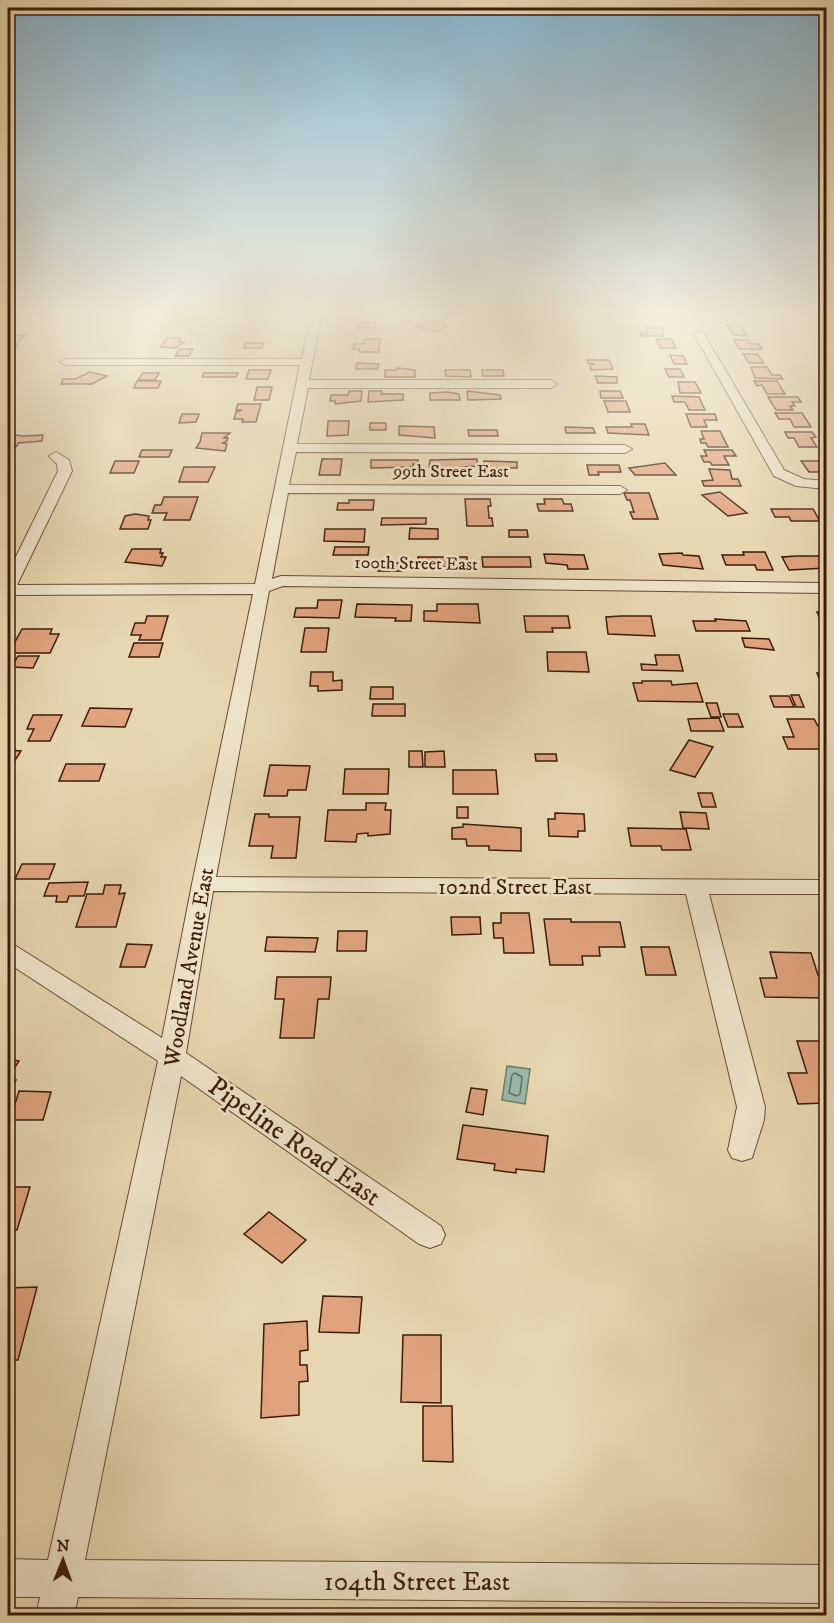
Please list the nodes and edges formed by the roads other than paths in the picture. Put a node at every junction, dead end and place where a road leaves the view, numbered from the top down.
1 (301, 392) edge
2 (732, 392) edge
3 (290, 448) junction
4 (625, 448) dead end
5 (56, 456) dead end
6 (826, 485) edge
7 (281, 489) junction
8 (620, 490) dead end
9 (826, 588) edge
10 (8, 589) edge
11 (261, 589) junction
12 (203, 884) junction
13 (696, 887) junction
14 (826, 887) edge
15 (8, 952) edge
16 (172, 1057) junction
17 (742, 1150) dead end
18 (430, 1235) dead end
19 (8, 1578) edge
20 (63, 1578) junction
21 (826, 1584) edge
22 (55, 1616) edge

1 - 3 street, Woodland Avenue East
2 - 6 street
3 - 4 street
3 - 7 street, Woodland Avenue East
5 - 10 street
7 - 8 street, 99th Street East
7 - 11 street, Woodland Avenue East
9 - 11 street, 100th Street East
10 - 11 street, 100th Street East
11 - 12 street, Woodland Avenue East
12 - 13 street, 102nd Street East
12 - 16 street, Woodland Avenue East
13 - 14 street, 102nd Street East
13 - 17 street
15 - 16 street, Pipeline Road East
16 - 18 street, Pipeline Road East
16 - 20 street, Woodland Avenue East
19 - 20 street, 104th Street East
20 - 21 street, 104th Street East
20 - 22 street, Woodland Avenue East

